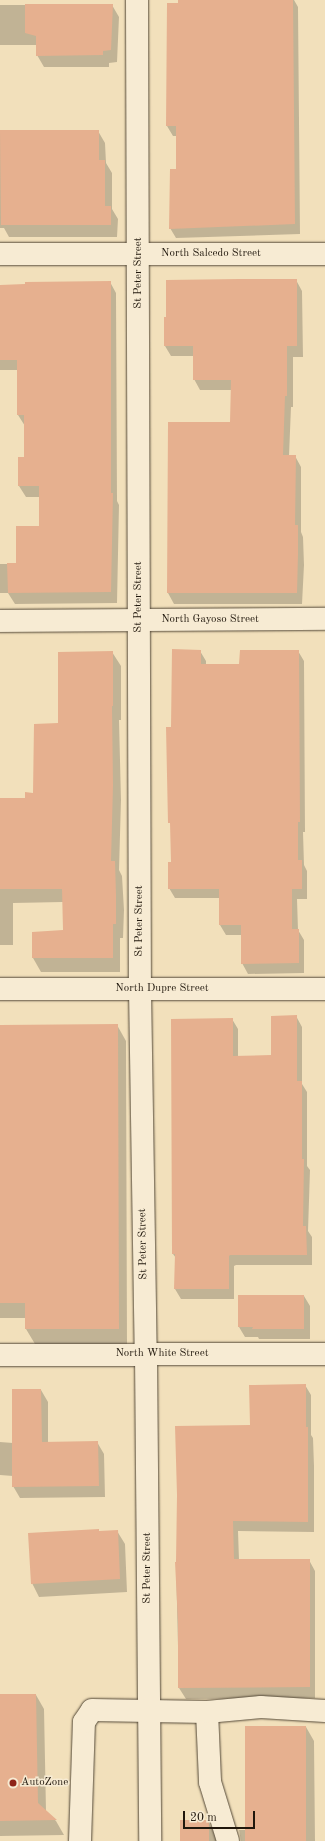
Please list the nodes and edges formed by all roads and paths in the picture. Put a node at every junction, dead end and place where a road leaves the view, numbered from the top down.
1 (137, 0) edge
2 (0, 254) edge
3 (139, 254) junction
4 (325, 254) edge
5 (325, 619) edge
6 (139, 620) junction
7 (0, 621) edge
8 (0, 989) edge
9 (140, 989) junction
10 (325, 989) edge
11 (146, 1354) junction
12 (325, 1354) edge
13 (0, 1355) edge
14 (149, 1711) junction
15 (325, 1711) edge
16 (207, 1712) junction
17 (80, 1841) edge
18 (150, 1841) edge
19 (228, 1841) edge

1 - 3 street, St Peter Street
2 - 3 street, North Salcedo Street
3 - 4 street, North Salcedo Street
3 - 6 street, St Peter Street
5 - 6 street, North Gayoso Street
6 - 7 street, North Gayoso Street
6 - 9 street, St Peter Street
8 - 9 street, North Dupre Street
9 - 10 street, North Dupre Street
9 - 11 street, St Peter Street
11 - 12 street, North White Street
11 - 13 street, North White Street
11 - 14 street, St Peter Street
14 - 16 street
14 - 17 street
14 - 18 street, St Peter Street
15 - 16 street
16 - 19 street

